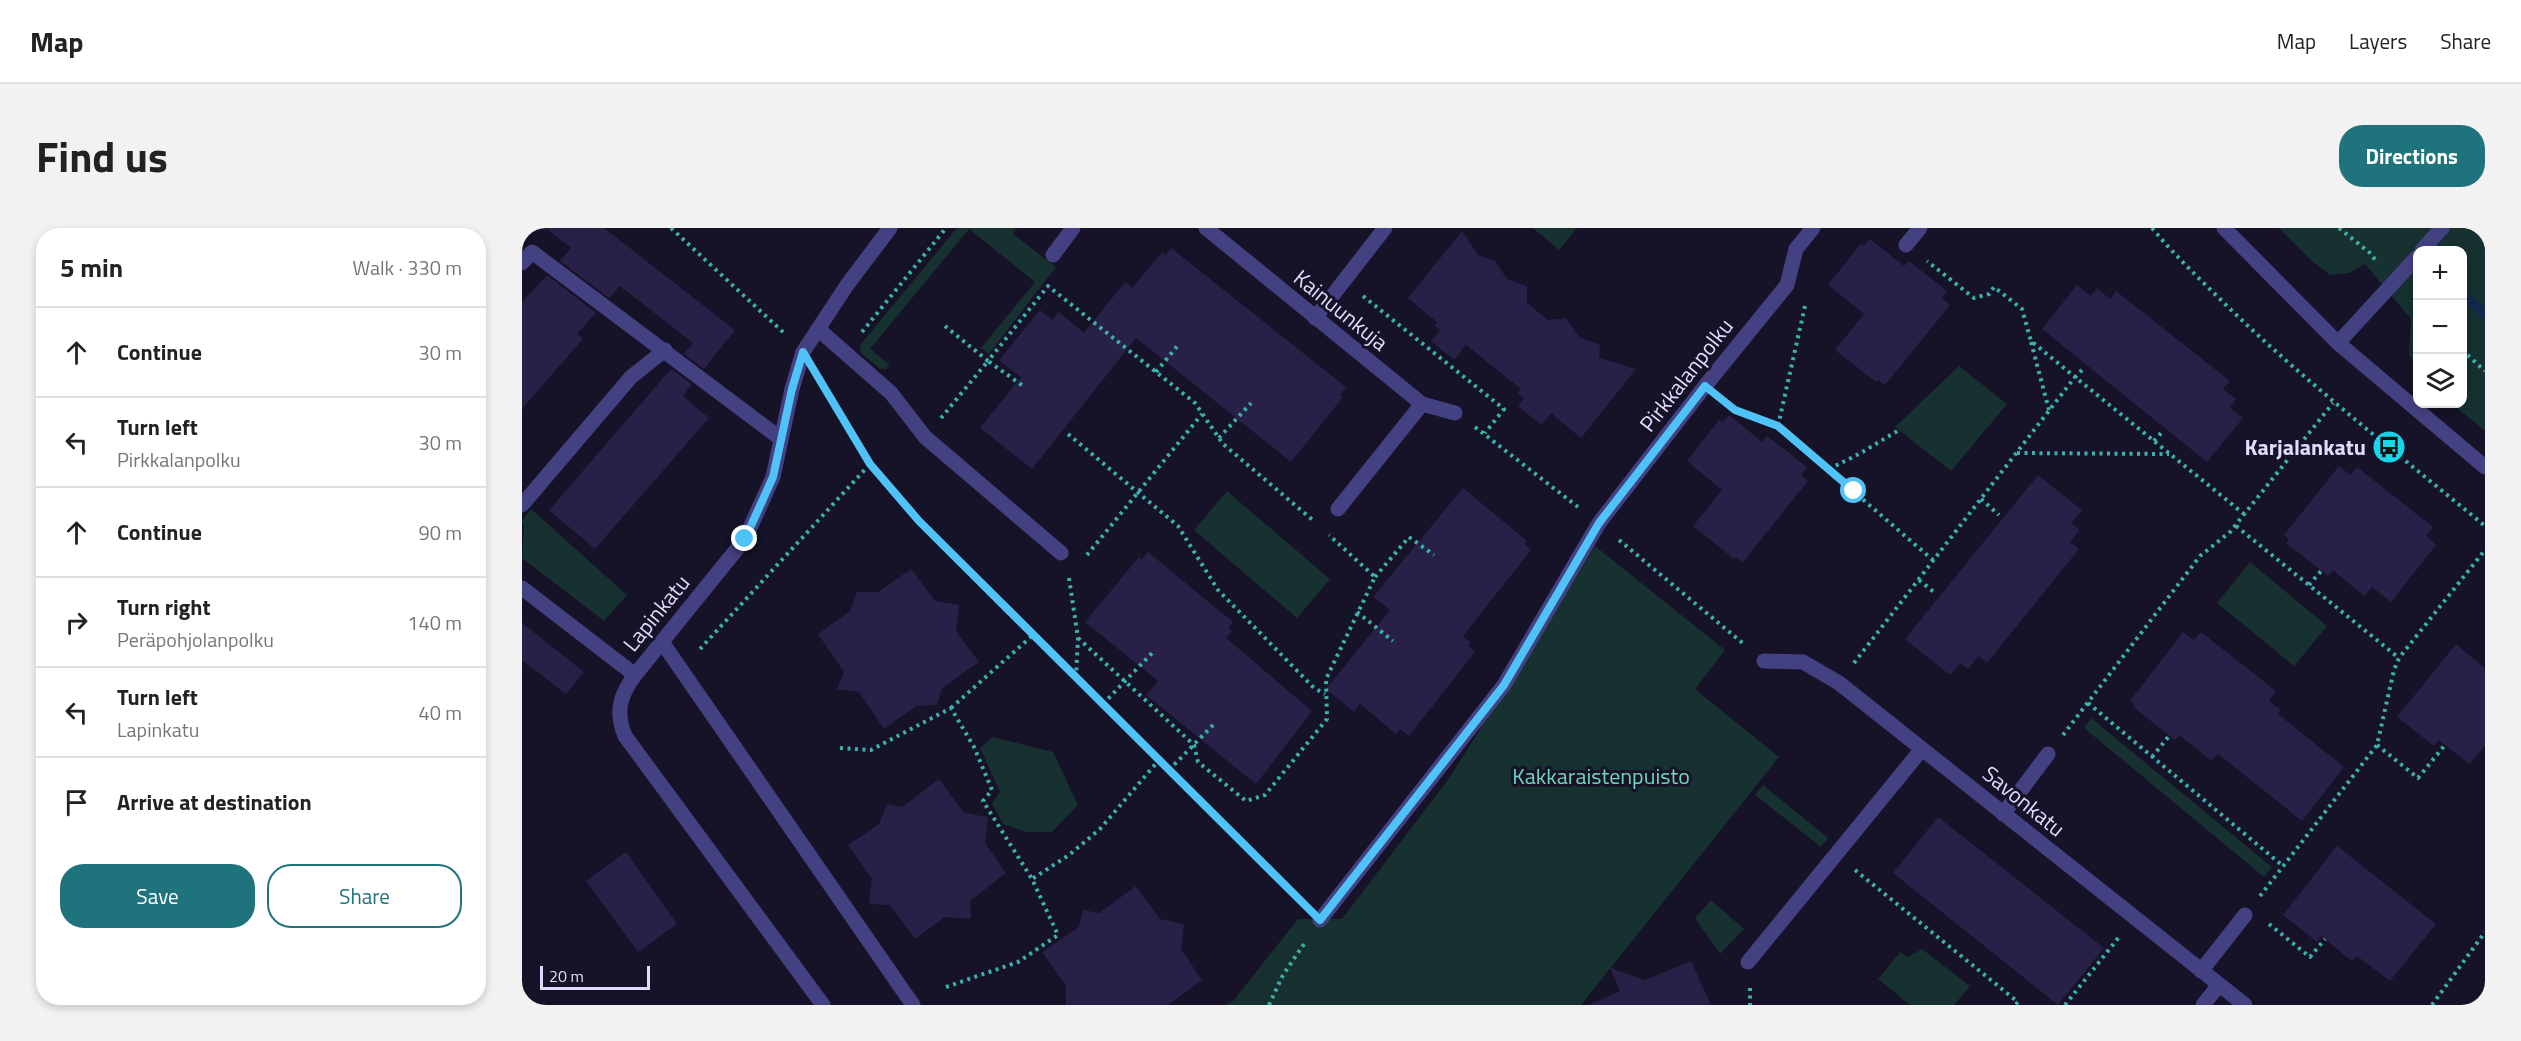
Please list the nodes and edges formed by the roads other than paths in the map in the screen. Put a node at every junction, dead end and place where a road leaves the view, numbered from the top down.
1 (890, 228) edge
2 (1073, 228) edge
3 (1206, 228) edge
4 (1385, 228) edge
5 (1813, 228) edge
6 (1920, 228) edge
7 (2223, 228) edge
8 (2442, 228) edge
9 (1906, 245) road end
10 (2426, 246) edge
11 (1053, 255) dead end
12 (2413, 261) edge
13 (522, 263) edge
14 (1315, 318) junction
15 (818, 329) junction
16 (2338, 343) junction
17 (665, 350) junction
18 (1422, 404) junction
19 (1455, 413) dead end
20 (781, 439) junction
21 (2485, 467) edge
22 (522, 506) edge
23 (1338, 509) dead end
24 (1061, 553) road end
25 (522, 588) edge
26 (662, 642) junction
27 (1764, 661) dead end
28 (635, 675) junction
29 (1922, 749) junction
30 (2048, 754) road end
31 (2003, 814) junction
32 (2248, 912) road end
33 (1320, 920) road end
34 (1748, 962) dead end
35 (2201, 971) junction
36 (2219, 985) junction
37 (823, 1005) edge
38 (913, 1005) edge
39 (2203, 1005) edge
40 (2244, 1005) edge

1 - 15 street, Lapinkatu
2 - 11 street
3 - 14 street, Kainuunkuja
4 - 14 street
5 - 33 street, Pirkkalanpolku
6 - 9 street
7 - 16 street
8 - 10 street
12 - 16 street
13 - 17 street
14 - 18 street, Kainuunkuja
15 - 20 street, Lapinkatu
15 - 24 street
16 - 21 street
17 - 20 street
17 - 22 street
18 - 19 street, Kainuunkuja
18 - 23 street
20 - 26 street, Lapinkatu
25 - 28 street
26 - 28 street, Lapinkatu
26 - 38 street
27 - 29 street, Savonkatu
28 - 37 street, Lapinkatu
29 - 31 street, Savonkatu
29 - 34 street
30 - 31 street
31 - 35 street, Savonkatu
32 - 35 street
35 - 36 street, Savonkatu
36 - 39 street
36 - 40 street, Savonkatu

